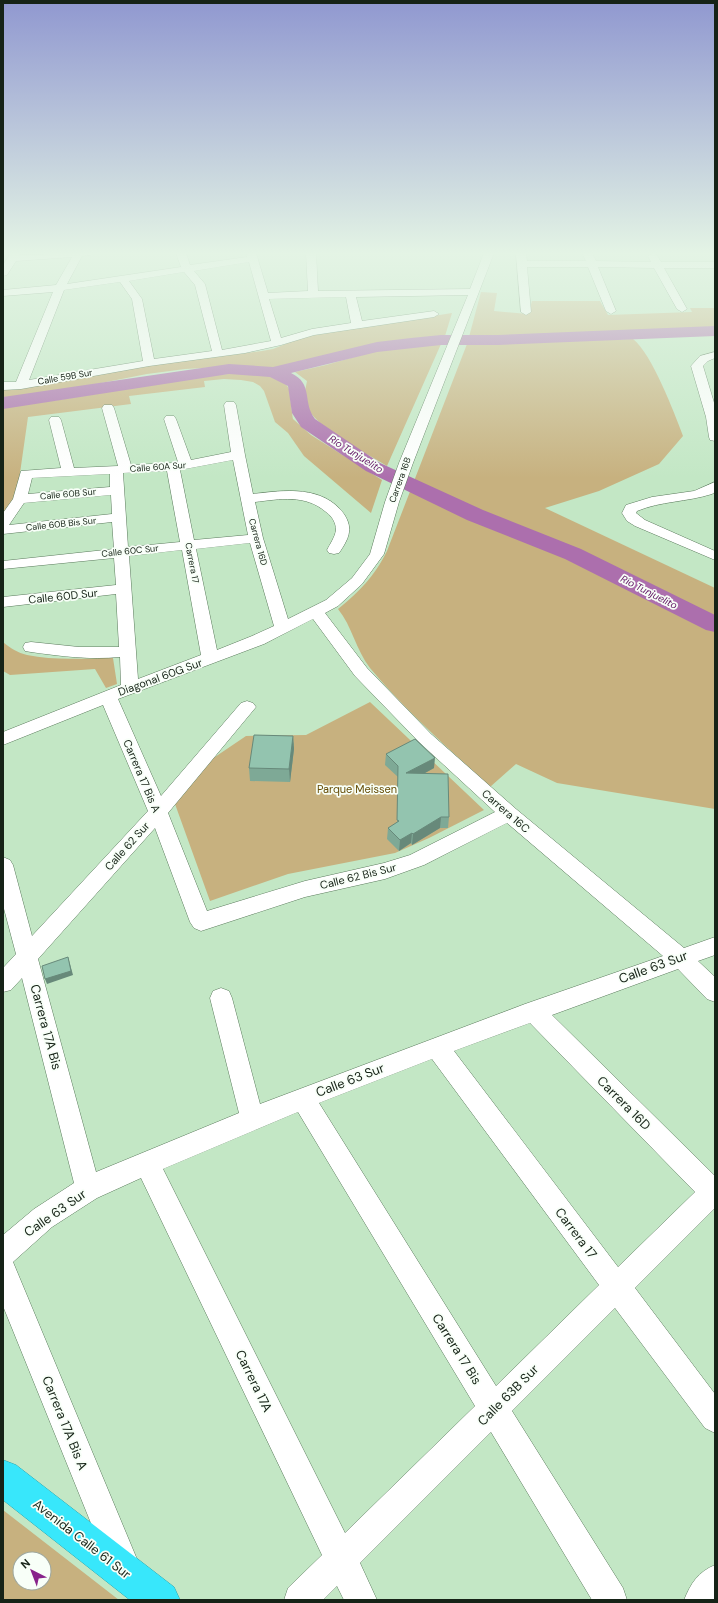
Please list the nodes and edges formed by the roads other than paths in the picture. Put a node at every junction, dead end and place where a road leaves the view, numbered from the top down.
1 (44, 328) edge
2 (142, 328) edge
3 (211, 328) edge
4 (272, 328) edge
5 (339, 328) edge
6 (460, 328) edge
7 (277, 343) junction
8 (218, 354) junction
9 (715, 355) edge
10 (149, 363) junction
11 (21, 385) junction
12 (3, 386) edge
13 (230, 405) dead end
14 (108, 408) dead end
15 (170, 419) dead end
16 (55, 420) dead end
17 (715, 437) edge
18 (238, 455) junction
19 (179, 466) junction
20 (121, 469) junction
21 (68, 471) junction
22 (715, 486) edge
23 (117, 490) junction
24 (20, 499) junction
25 (248, 499) junction
26 (120, 518) junction
27 (3, 523) edge
28 (3, 530) edge
29 (256, 538) junction
30 (189, 545) junction
31 (334, 550) dead end
32 (121, 552) junction
33 (715, 556) edge
34 (3, 565) edge
35 (123, 589) junction
36 (3, 602) edge
37 (316, 612) junction
38 (283, 629) junction
39 (32, 647) dead end
40 (127, 651) junction
41 (210, 658) junction
42 (130, 689) junction
43 (108, 696) junction
44 (247, 707) dead end
45 (3, 739) edge
46 (158, 812) junction
47 (508, 814) junction
48 (3, 865) edge
49 (201, 922) joint
50 (715, 946) edge
51 (27, 956) junction
52 (680, 957) junction
53 (3, 983) edge
54 (715, 992) edge
55 (221, 998) dead end
56 (533, 1011) junction
57 (437, 1047) junction
58 (303, 1098) junction
59 (252, 1118) junction
60 (147, 1163) junction
61 (88, 1189) junction
62 (714, 1192) edge
63 (3, 1252) edge
64 (3, 1272) edge
65 (617, 1287) junction
66 (494, 1409) junction
67 (715, 1418) edge
68 (3, 1478) edge
69 (341, 1560) junction
70 (127, 1574) junction
71 (715, 1581) edge
72 (160, 1600) edge
73 (300, 1600) edge
74 (361, 1600) edge
75 (611, 1600) edge
76 (700, 1600) edge

1 - 11 street
2 - 10 street
3 - 8 street
4 - 7 street
5 - 7 street, Calle 59B Sur
6 - 37 street, Carrera 16B
7 - 8 street, Calle 59B Sur
8 - 10 street, Calle 59B Sur
9 - 17 street
10 - 11 street, Calle 59B Sur
11 - 12 street, Calle 59B Sur
13 - 18 street
14 - 20 street
15 - 19 street, Carrera 17
16 - 21 street
18 - 19 street, Calle 60A Sur
18 - 25 street, Carrera 16D
19 - 20 street, Calle 60A Sur
19 - 30 street, Carrera 17
20 - 21 street, Calle 60A Sur
20 - 23 street
21 - 24 street, Calle 60A Sur
22 - 33 street
23 - 24 street, Calle 60B Sur
23 - 26 street
24 - 27 street
25 - 29 street, Carrera 16D
25 - 31 street
26 - 28 street, Calle 60B Bis Sur
26 - 32 street
29 - 30 street, Calle 60C Sur
29 - 38 street, Carrera 16D
30 - 32 street, Calle 60C Sur
30 - 41 street, Carrera 17
32 - 34 street, Calle 60C Sur
32 - 35 street
35 - 36 street, Calle 60D Sur
35 - 40 street
37 - 38 street, Diagonal 60G Sur
37 - 47 street, Carrera 16C
38 - 41 street, Diagonal 60G Sur
39 - 40 street
40 - 42 street
41 - 42 street, Diagonal 60G Sur
42 - 43 street, Diagonal 60G Sur
43 - 45 street, Diagonal 60G Sur
43 - 46 street, Carrera 17 Bis A
44 - 46 street, Calle 62 Sur
46 - 49 street, Carrera 17 Bis A
46 - 51 street, Calle 62 Sur
47 - 49 street, Calle 62 Bis Sur
47 - 52 street, Carrera 16C
48 - 51 street, Carrera 17A Bis
50 - 52 street, Calle 63 Sur
51 - 53 street, Calle 62 Sur
51 - 61 street, Carrera 17A Bis
52 - 54 street, Carrera 16C
52 - 56 street, Calle 63 Sur
55 - 59 street
56 - 57 street, Calle 63 Sur
56 - 62 street, Carrera 16D
57 - 58 street, Calle 63 Sur
57 - 65 street, Carrera 17
58 - 59 street, Calle 63 Sur
58 - 66 street, Carrera 17 Bis
59 - 60 street, Calle 63 Sur
60 - 61 street, Calle 63 Sur
60 - 69 street, Carrera 17A
61 - 63 street, Calle 63 Sur
62 - 65 street, Calle 63B Sur
64 - 70 street, Carrera 17A Bis A
65 - 66 street, Calle 63B Sur
65 - 67 street, Carrera 17
66 - 69 street, Calle 63B Sur
66 - 75 street, Carrera 17 Bis
68 - 70 highway, Avenida Calle 61 Sur
69 - 73 street, Calle 63B Sur
69 - 74 street, Carrera 17A
70 - 72 highway, Avenida Calle 61 Sur
71 - 76 street

